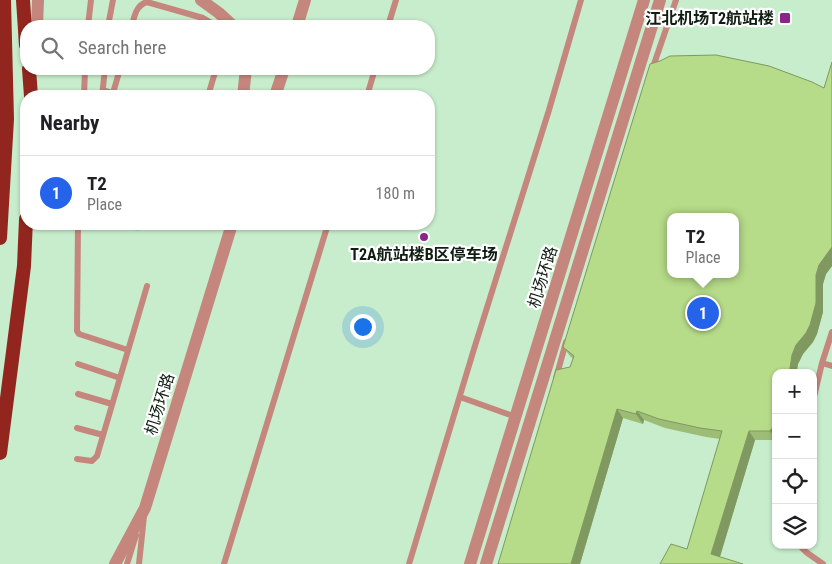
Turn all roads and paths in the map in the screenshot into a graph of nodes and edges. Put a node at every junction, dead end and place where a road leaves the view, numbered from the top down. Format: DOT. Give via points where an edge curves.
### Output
graph roads {
  1 [pos="4,0"];
  2 [pos="23,0"];
  3 [pos="38,0"];
  4 [pos="92,0"];
  5 [pos="113,0"];
  6 [pos="201,0"];
  7 [pos="396,0"];
  8 [pos="581,0"];
  9 [pos="644,0"];
  10 [pos="660,0"];
  11 [pos="676,0"];
  12 [pos="304,3"];
  13 [pos="24,20"];
  14 [pos="37,20"];
  15 [pos="89,20"];
  16 [pos="109,20"];
  17 [pos="134,20"];
  18 [pos="206,20"];
  19 [pos="227,20"];
  20 [pos="300,20"];
  21 [pos="390,20"];
  22 [pos="651,74"];
  23 [pos="30,75"];
  24 [pos="34,75"];
  25 [pos="85,75"];
  26 [pos="104,75"];
  27 [pos="118,75"];
  28 [pos="214,75"];
  29 [pos="245,75"];
  30 [pos="282,75"];
  31 [pos="373,75"];
  32 [pos="31,90"];
  33 [pos="32,90"];
  34 [pos="84,90"];
  35 [pos="103,90"];
  36 [pos="114,90"];
  37 [pos="210,90"];
  38 [pos="244,90"];
  39 [pos="277,90"];
  40 [pos="369,90"];
  41 [pos="26,230"];
  42 [pos="78,230"];
  43 [pos="227,230"];
  44 [pos="230,230"];
  45 [pos="326,230"];
  46 [pos="0,238"];
  47 [pos="225,243"];
  48 [pos="147,286"];
  49 [pos="832,332"];
  50 [pos="568,338"];
  51 [pos="128,350"];
  52 [pos="822,363"];
  53 [pos="78,364"];
  54 [pos="832,366"];
  55 [pos="120,378"];
  56 [pos="817,384"];
  57 [pos="554,385"];
  58 [pos="78,394"];
  59 [pos="460,398"];
  60 [pos="112,404"];
  61 [pos="516,417"];
  62 [pos="77,428"];
  63 [pos="103,436"];
  64 [pos="0,453"];
  65 [pos="77,459"];
  66 [pos="145,508"];
  67 [pos="803,549"];
  68 [pos="116,564"];
  69 [pos="127,564"];
  70 [pos="139,564"];
  71 [pos="224,564"];
  72 [pos="409,564"];
  73 [pos="470,564"];
  74 [pos="486,564"];
  75 [pos="822,564"];
  1 -- 46 [label="highway" via="7,119"];
  2 -- 13 [label="highway"];
  3 -- 14 [label="street"];
  4 -- 15 [label="lane"];
  5 -- 16 [label="lane"];
  6 -- 19 [label="street"];
  7 -- 21 [label="lane"];
  8 -- 59 [label="lane"];
  9 -- 61 [label="street, 机场环路"];
  10 -- 74 [label="street, 机场环路, bridge"];
  11 -- 22 [label="lane"];
  12 -- 20 [label="street"];
  17 -- 18 [label="lane" via="138,8 147,2"];
  23 -- 32 [label="highway"];
  24 -- 33 [label="street"];
  25 -- 34 [label="lane"];
  26 -- 35 [label="lane"];
  27 -- 36 [label="lane"];
  28 -- 37 [label="lane"];
  29 -- 38 [label="street"];
  30 -- 39 [label="street"];
  31 -- 40 [label="lane"];
  41 -- 64 [label="highway" via="24,266"];
  42 -- 51 [label="lane" via="77,331"];
  43 -- 47 [label="street"];
  44 -- 47 [label="street, 机场环路"];
  45 -- 71 [label="lane"];
  47 -- 66 [label="street, 机场环路"];
  48 -- 51 [label="lane"];
  49 -- 52 [label="lane"];
  50 -- 57 [label="lane"];
  51 -- 55 [label="lane"];
  52 -- 54 [label="lane"];
  52 -- 56 [label="lane"];
  53 -- 55 [label="lane"];
  55 -- 60 [label="lane"];
  58 -- 60 [label="lane"];
  59 -- 61 [label="lane"];
  59 -- 72 [label="lane"];
  60 -- 63 [label="lane"];
  61 -- 73 [label="street, 机场环路"];
  62 -- 63 [label="lane"];
  63 -- 65 [label="lane" via="95,459 89,462"];
  66 -- 68 [label="street, 机场环路"];
  66 -- 69 [label="lane, 机场环路"];
  66 -- 70 [label="lane"];
  67 -- 75 [label="lane"];
}
